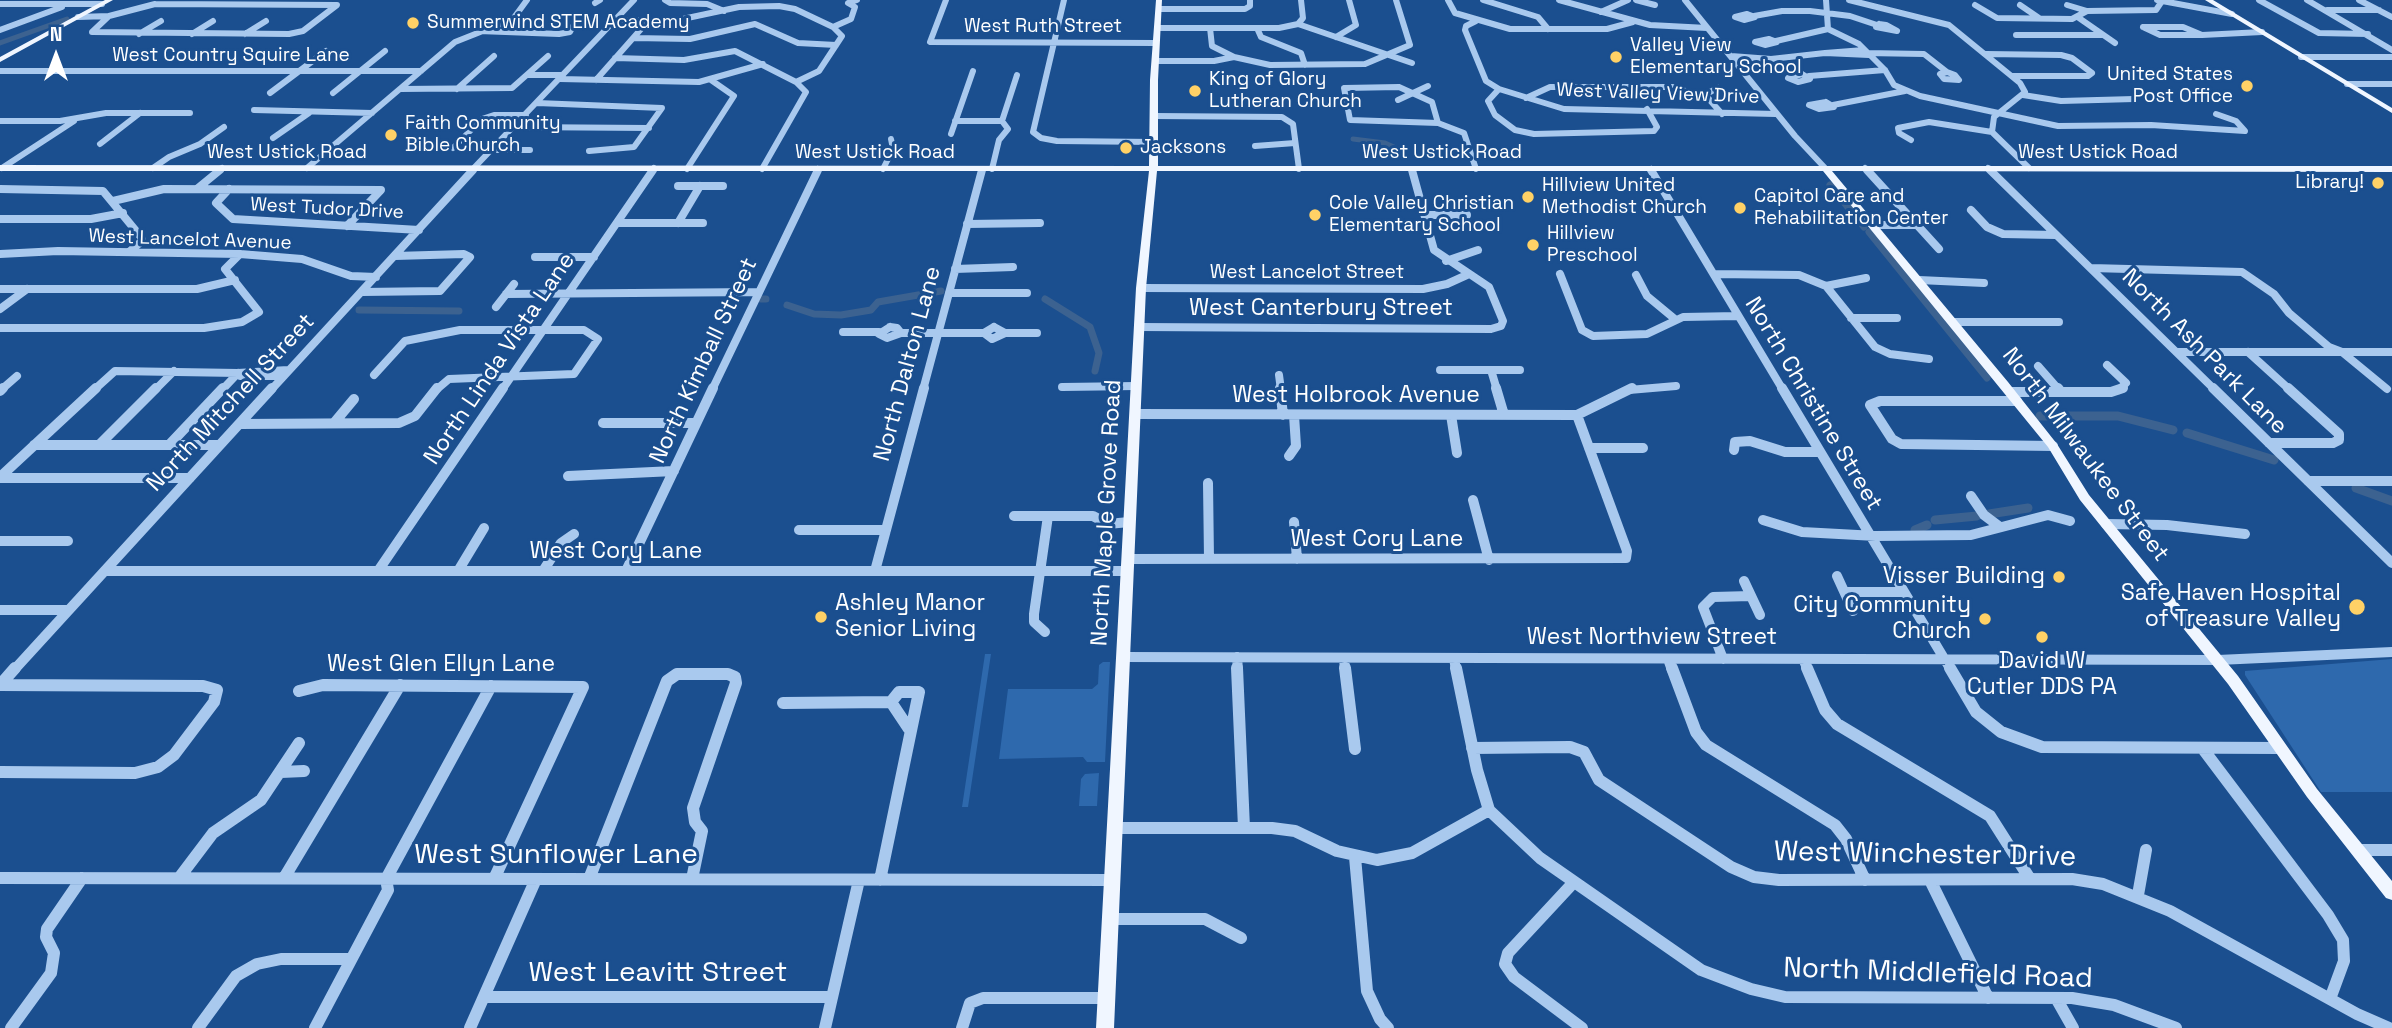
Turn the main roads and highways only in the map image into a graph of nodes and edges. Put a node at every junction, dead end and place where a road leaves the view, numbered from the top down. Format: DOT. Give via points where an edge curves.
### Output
graph roads {
  1 [pos="110,0"];
  2 [pos="1159,0"];
  3 [pos="2208,0"];
  4 [pos="0,60"];
  5 [pos="2392,111"];
  6 [pos="1155,142"];
  7 [pos="1805,168"];
  8 [pos="1825,168"];
  9 [pos="1865,168"];
  10 [pos="1988,168"];
  11 [pos="2029,168"];
  12 [pos="1,169"];
  13 [pos="992,169"];
  14 [pos="1154,169"];
  15 [pos="1749,169"];
  16 [pos="2392,169"];
  17 [pos="1874,225"];
  18 [pos="1122,657"];
  19 [pos="2358,850"];
  20 [pos="2392,893"];
  21 [pos="1105,1028"];
  1 -- 4 [label="main road"];
  2 -- 6 [label="main road, North Maple Grove Road"];
  3 -- 5 [label="main road"];
  6 -- 14 [label="main road, North Maple Grove Road"];
  7 -- 8 [label="main road, West Ustick Road"];
  7 -- 15 [label="main road, West Ustick Road"];
  8 -- 9 [label="main road, West Ustick Road"];
  8 -- 17 [label="main road, North Milwaukee Street"];
  9 -- 10 [label="main road, West Ustick Road"];
  10 -- 11 [label="main road, West Ustick Road"];
  11 -- 16 [label="main road, West Ustick Road"];
  12 -- 13 [label="main road, West Ustick Road"];
  13 -- 14 [label="main road, West Ustick Road"];
  14 -- 15 [label="main road, West Ustick Road"];
  14 -- 18 [label="main road, North Maple Grove Road" via="1141,288"];
  17 -- 19 [label="main road, North Milwaukee Street" via="2053,446 2076,486 2218,660"];
  18 -- 21 [label="main road, North Maple Grove Road"];
  19 -- 20 [label="main road, North Milwaukee Street"];
}
